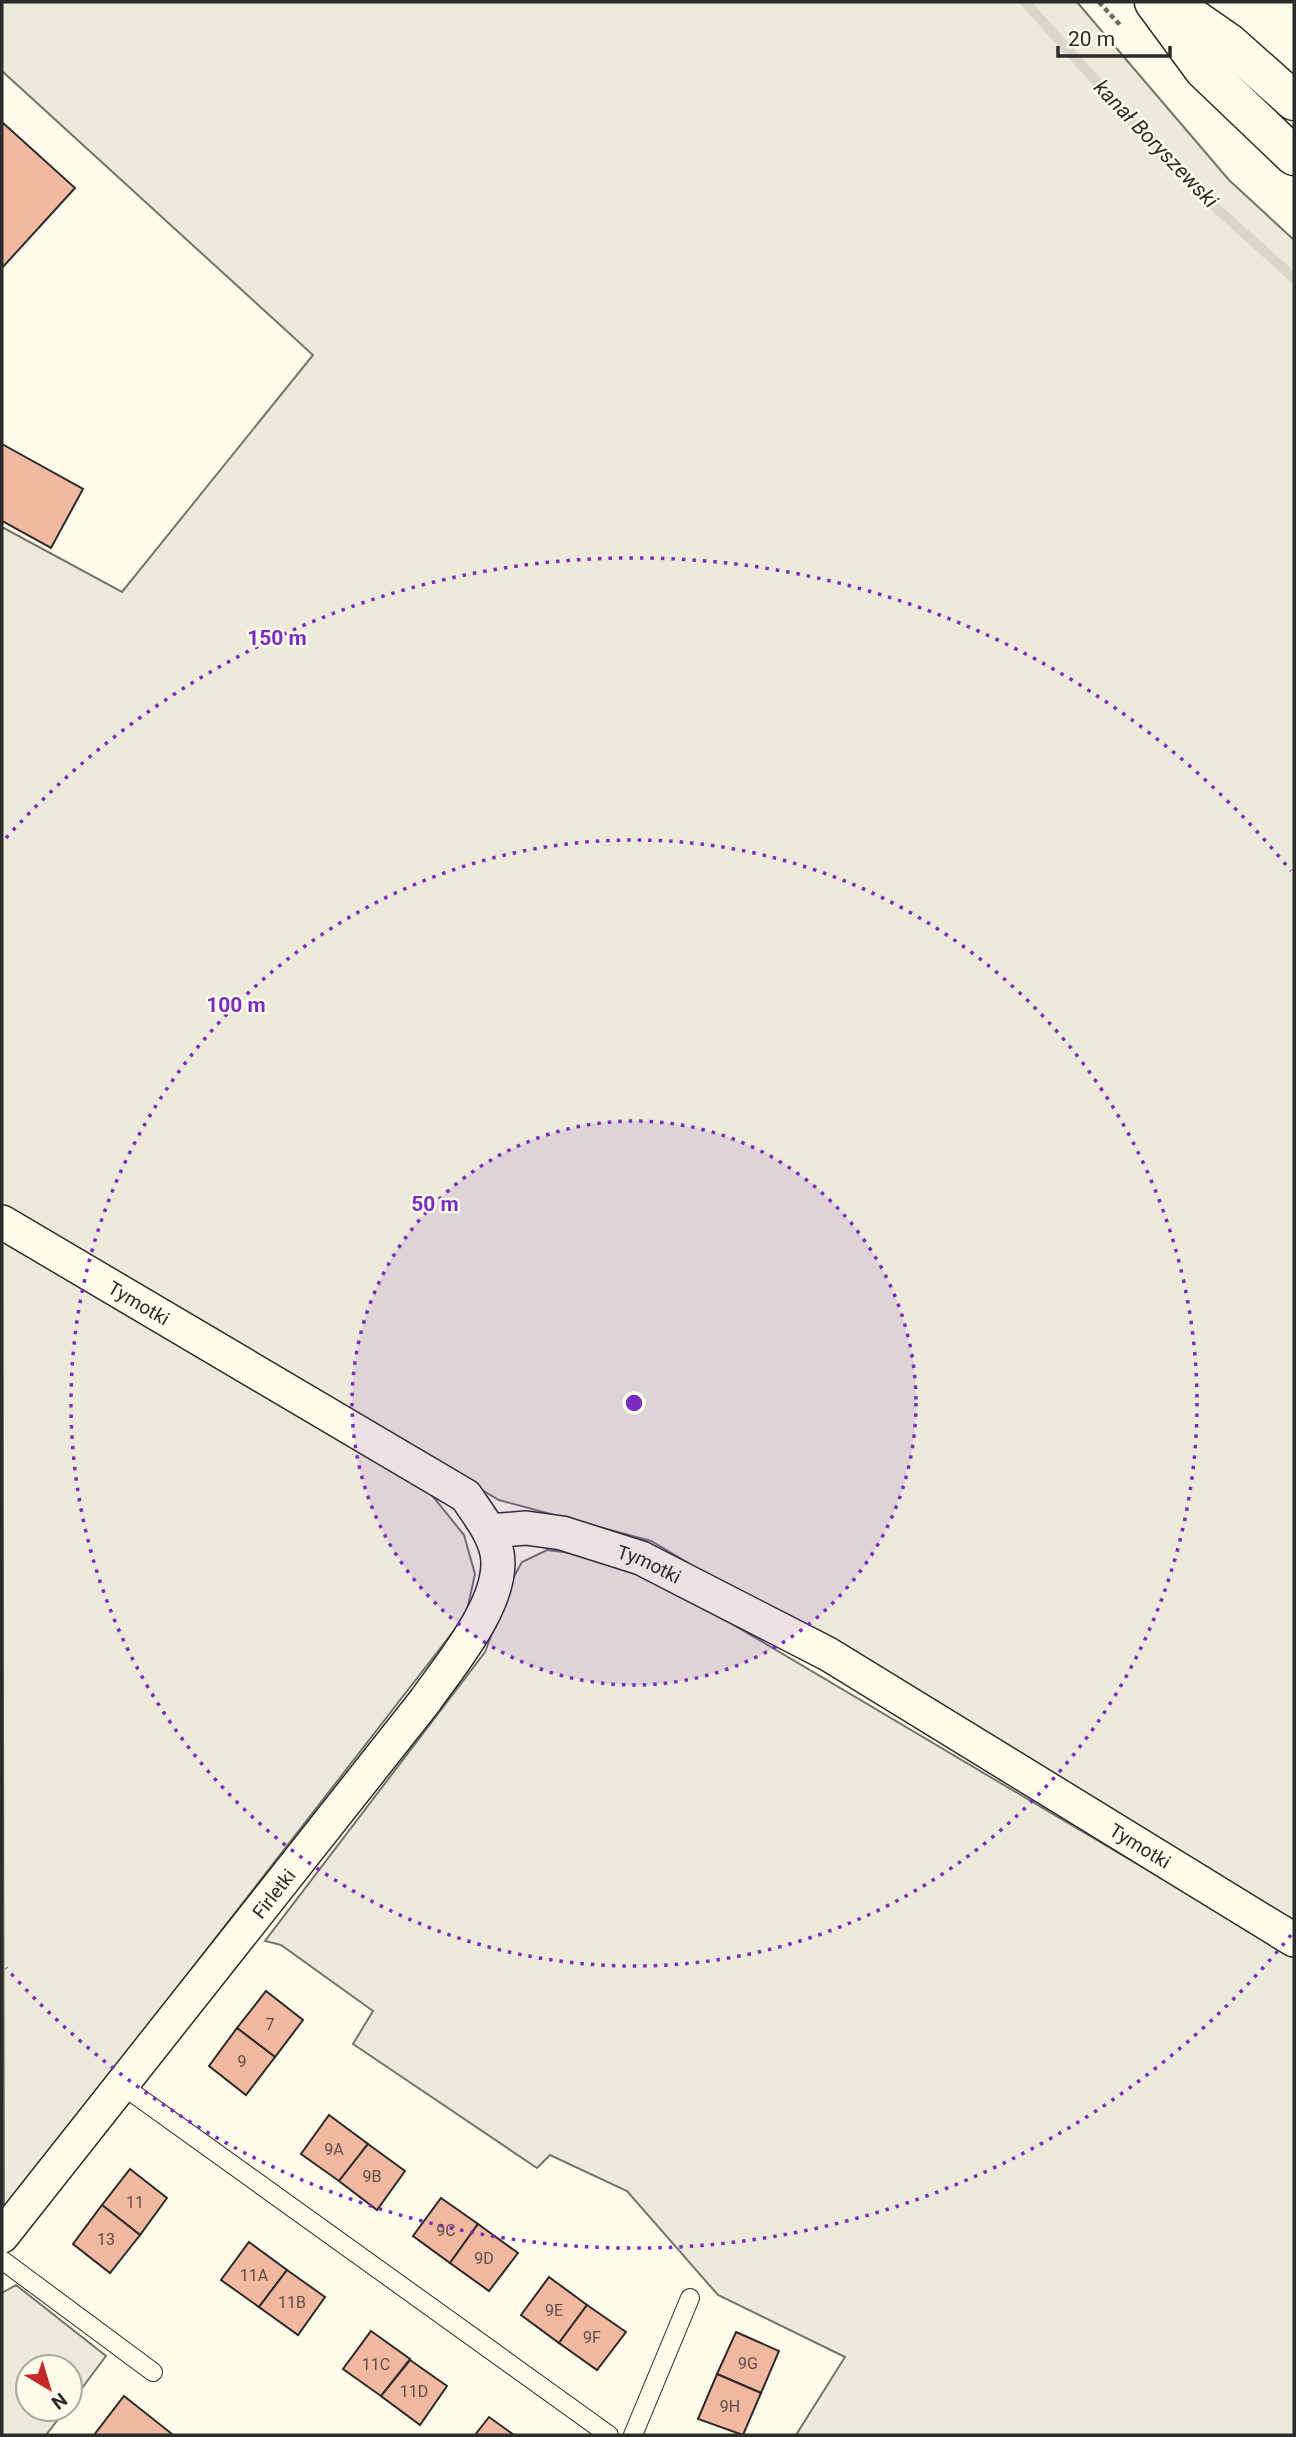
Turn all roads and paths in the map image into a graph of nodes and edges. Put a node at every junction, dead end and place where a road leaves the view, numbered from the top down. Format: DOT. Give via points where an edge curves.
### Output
graph roads {
  1 [pos="1154,2"];
  2 [pos="1170,2"];
  3 [pos="1294,101"];
  4 [pos="1294,156"];
  5 [pos="2,1222"];
  6 [pos="489,1531"];
  7 [pos="1294,1940"];
  8 [pos="122,2086"];
  9 [pos="2,2236"];
  10 [pos="2,2260"];
  11 [pos="690,2298"];
  12 [pos="153,2372"];
  13 [pos="609,2435"];
  14 [pos="633,2435"];
  1 -- 4 [label="street" via="1204,70"];
  2 -- 3 [label="street" via="1229,43"];
  5 -- 6 [label="street, Tymotki" via="466,1496"];
  6 -- 7 [label="street, Tymotki" via="526,1528 562,1533 676,1576 828,1654"];
  6 -- 8 [label="street, Firletki" via="498,1554 495,1582 481,1619 425,1701"];
  8 -- 9 [label="street, Firletki"];
  8 -- 13 [label="lane"];
  10 -- 12 [label="lane"];
  11 -- 14 [label="lane"];
}
